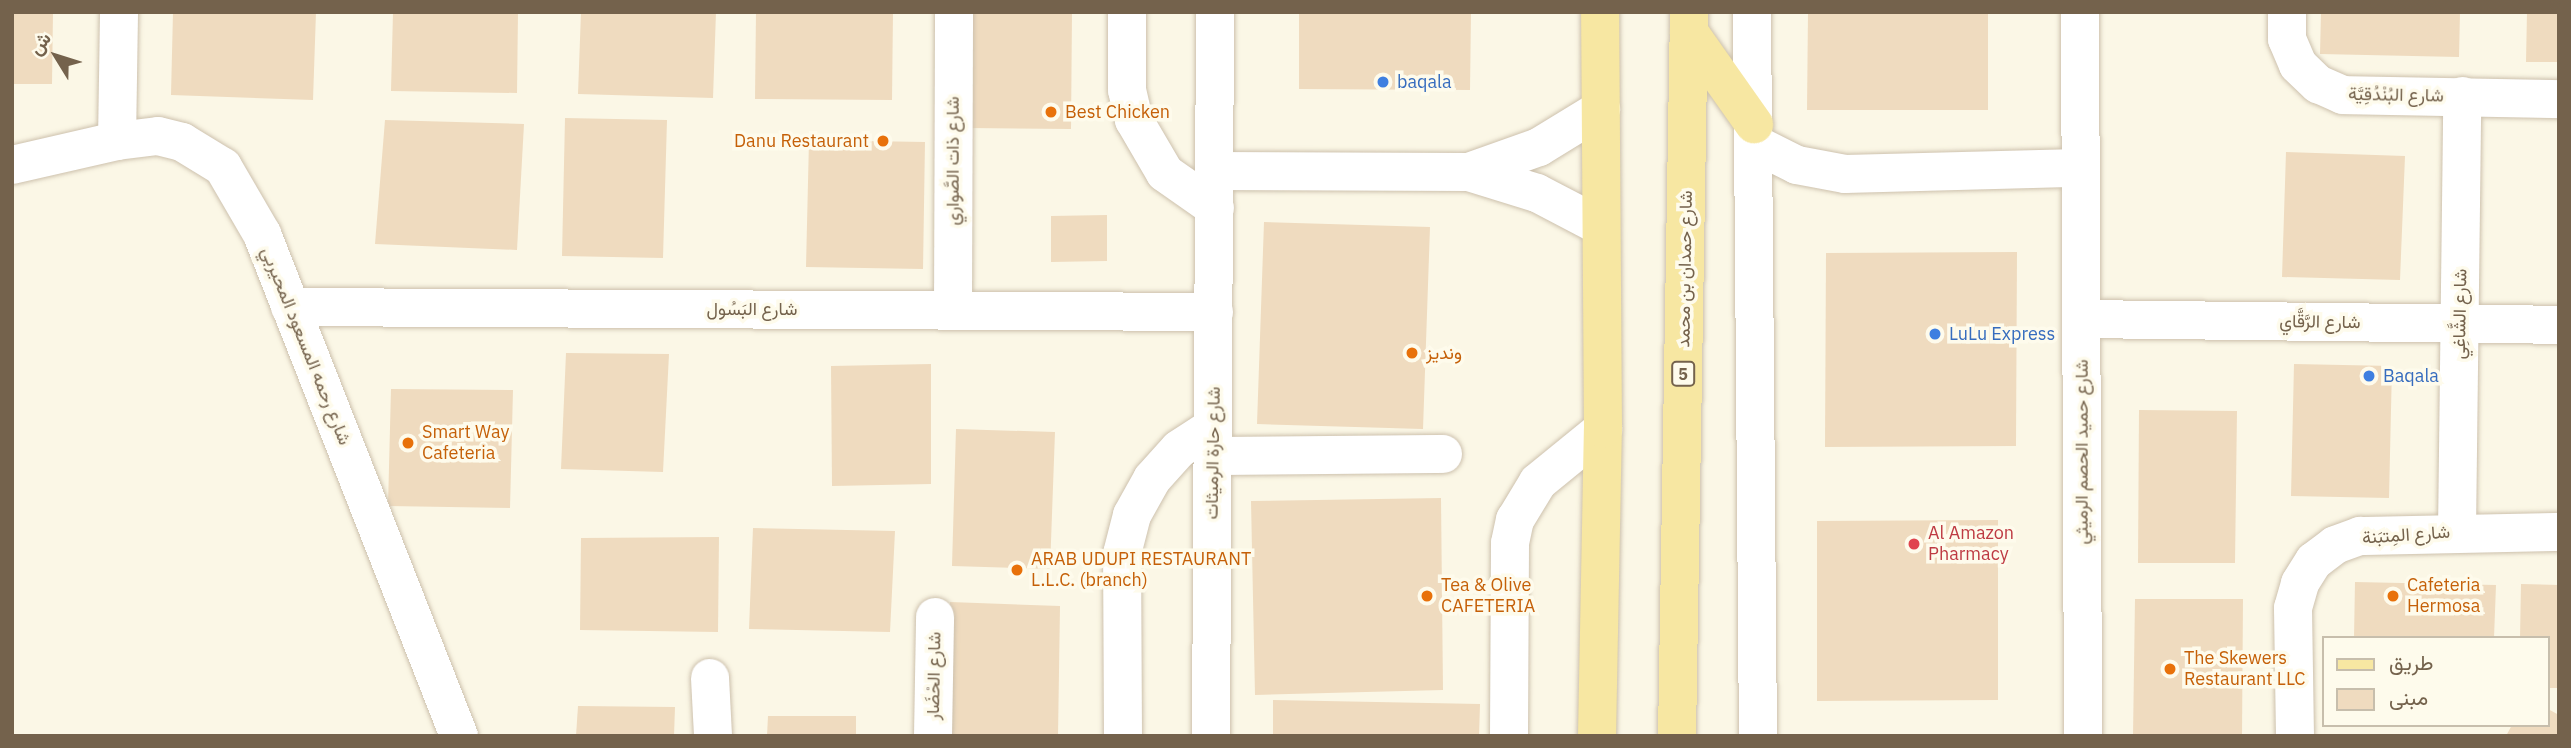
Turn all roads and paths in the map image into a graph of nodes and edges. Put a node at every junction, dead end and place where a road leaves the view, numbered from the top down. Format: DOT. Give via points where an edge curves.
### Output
graph roads {
  1 [pos="119,12"];
  2 [pos="954,12"];
  3 [pos="1127,12"];
  4 [pos="1215,12"];
  5 [pos="1600,12"];
  6 [pos="1752,12"];
  7 [pos="2080,12"];
  8 [pos="2287,12"];
  9 [pos="1689,22"];
  10 [pos="2462,96"];
  11 [pos="2559,99"];
  12 [pos="1601,109"];
  13 [pos="1754,134"];
  14 [pos="117,141"];
  15 [pos="12,165"];
  16 [pos="2079,168"];
  17 [pos="1214,171"];
  18 [pos="1469,172"];
  19 [pos="1215,208"];
  20 [pos="1600,226"];
  21 [pos="290,307"];
  22 [pos="953,310"];
  23 [pos="1214,312"];
  24 [pos="2081,318"];
  25 [pos="2460,324"];
  26 [pos="2559,325"];
  27 [pos="1603,429"];
  28 [pos="1213,441"];
  29 [pos="1443,454"];
  30 [pos="2457,532"];
  31 [pos="2559,532"];
  32 [pos="935,617"];
  33 [pos="710,678"];
  34 [pos="459,736"];
  35 [pos="713,736"];
  36 [pos="933,736"];
  37 [pos="1123,736"];
  38 [pos="1211,736"];
  39 [pos="1509,736"];
  40 [pos="1597,736"];
  41 [pos="1677,736"];
  42 [pos="1758,736"];
  43 [pos="2083,736"];
  44 [pos="2295,736"];
  1 -- 14 [label="street"];
  2 -- 22 [label="street, شارع ذات الصَّواري"];
  3 -- 19 [label="street" via="1127,90 1134,120 1165,173"];
  4 -- 17 [label="street, شارع حارة الرميثات"];
  5 -- 12 [label="main road"];
  6 -- 13 [label="street"];
  7 -- 16 [label="street, شارع حميد الحصم الرميثي"];
  8 -- 10 [label="street, شارع البُنْدُقِيَّة" via="2287,40 2298,65 2318,84 2343,95"];
  9 -- 13 [label="main road"];
  9 -- 41 [label="main road, شارع حمدان بن محمد / 5"];
  10 -- 11 [label="street, شارع البُنْدُقِيَّة"];
  10 -- 25 [label="street, شارع الشَّاغِي"];
  12 -- 18 [label="street" via="1539,147"];
  12 -- 20 [label="main road"];
  13 -- 16 [label="street" via="1797,165 1845,174"];
  13 -- 42 [label="street"];
  14 -- 15 [label="street, شارع رحمه المسعود المحيربي"];
  14 -- 21 [label="street, شارع رحمه المسعود المحيربي" via="158,136 182,142 222,167 262,234"];
  16 -- 24 [label="street, شارع حميد الحصم الرميثي"];
  17 -- 18 [label="street"];
  17 -- 19 [label="street, شارع حارة الرميثات"];
  18 -- 20 [label="street" via="1537,193"];
  19 -- 23 [label="street, شارع حارة الرميثات"];
  20 -- 27 [label="main road"];
  21 -- 22 [label="street, شارع البَسُول"];
  21 -- 34 [label="street, شارع رحمه المسعود المحيربي"];
  22 -- 23 [label="street, شارع البَسُول"];
  23 -- 28 [label="street, شارع حارة الرميثات"];
  24 -- 25 [label="street, شارع الرَّقَّاي"];
  24 -- 43 [label="street, شارع حميد الحصم الرميثي"];
  25 -- 26 [label="street, شارع الرَّقَّاي"];
  25 -- 30 [label="street, شارع الشَّاغِي"];
  27 -- 39 [label="street" via="1538,482 1515,520 1510,542"];
  27 -- 40 [label="main road"];
  28 -- 29 [label="street"];
  28 -- 37 [label="street" via="1179,449 1152,479 1132,515 1122,554"];
  28 -- 38 [label="street, شارع حارة الرميثات"];
  30 -- 31 [label="street, شارع المِتبَنة"];
  30 -- 44 [label="street, شارع المِتبَنة" via="2360,536 2335,545 2314,561 2300,583 2293,608"];
  32 -- 36 [label="street, شارع الحْضَار"];
  33 -- 35 [label="street"];
}
